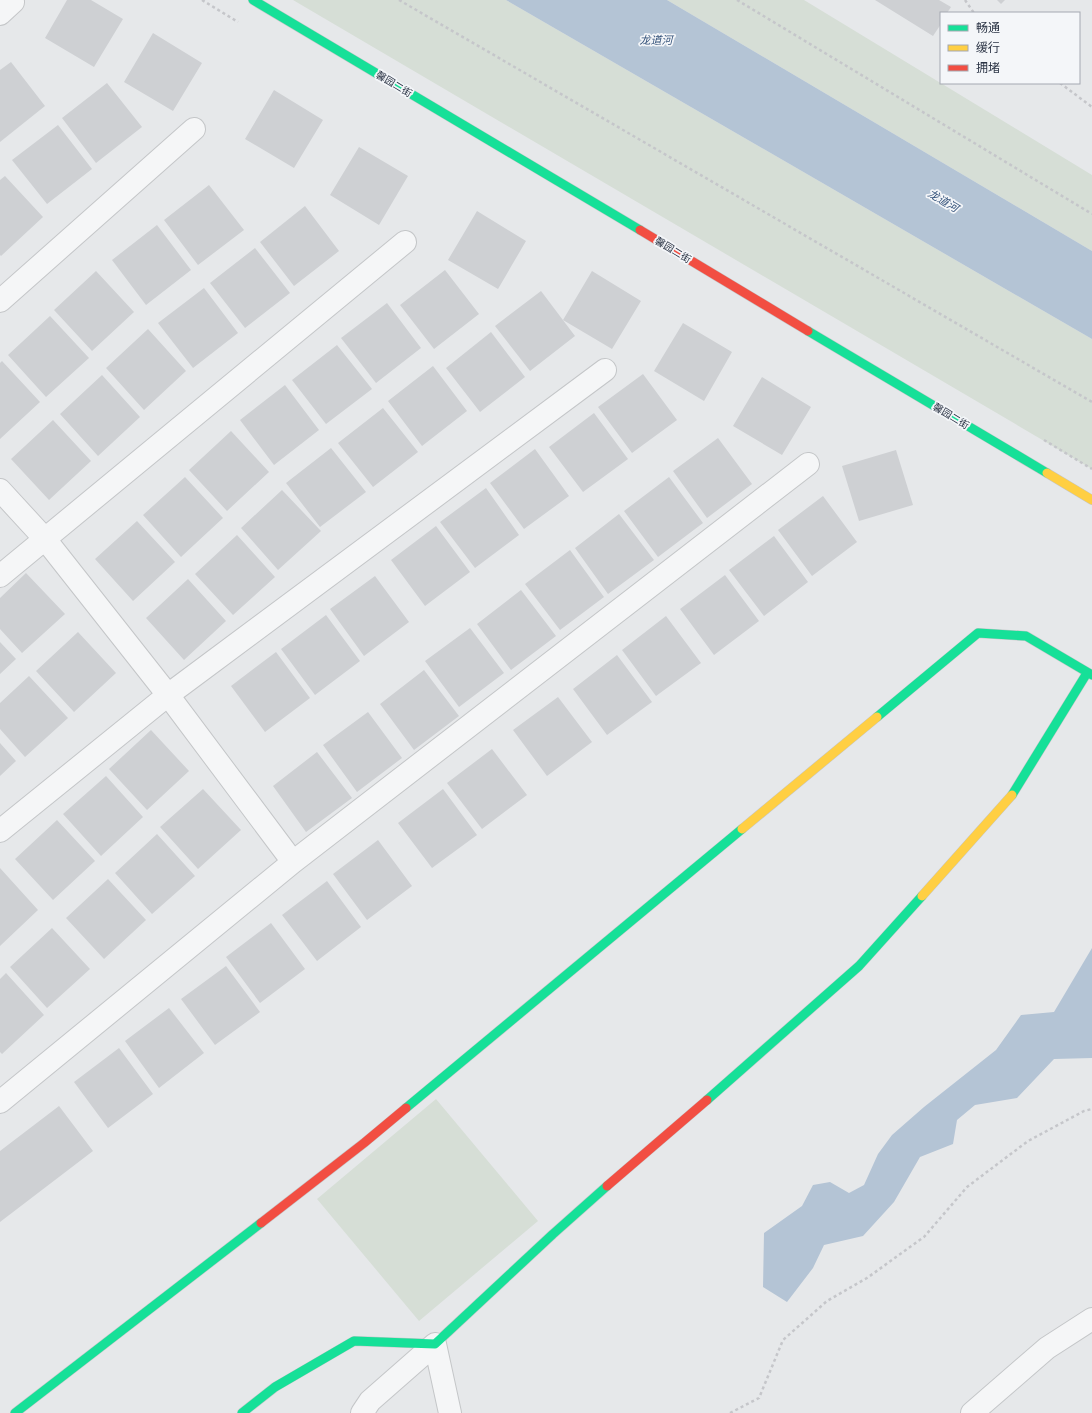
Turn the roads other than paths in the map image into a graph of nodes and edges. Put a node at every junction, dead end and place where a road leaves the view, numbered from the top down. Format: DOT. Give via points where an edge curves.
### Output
graph roads {
  1 [pos="253,0"];
  2 [pos="194,129"];
  3 [pos="405,242"];
  4 [pos="0,302"];
  5 [pos="604,370"];
  6 [pos="808,464"];
  7 [pos="0,490"];
  8 [pos="1092,500"];
  9 [pos="45,539"];
  10 [pos="0,576"];
  11 [pos="1090,674"];
  12 [pos="168,696"];
  13 [pos="0,831"];
  14 [pos="293,862"];
  15 [pos="0,1102"];
  16 [pos="1092,1319"];
  17 [pos="435,1344"];
  18 [pos="15,1413"];
  19 [pos="242,1413"];
  20 [pos="362,1413"];
  21 [pos="450,1413"];
  22 [pos="972,1413"];
  1 -- 8 [label="street, 馨园二街"];
  2 -- 4 [label="street"];
  3 -- 9 [label="street"];
  5 -- 12 [label="street"];
  6 -- 14 [label="street"];
  7 -- 9 [label="street"];
  9 -- 10 [label="street"];
  9 -- 12 [label="street"];
  11 -- 17 [label="street" via="1012,796 859,966 553,1234"];
  11 -- 18 [label="street" via="1026,636 978,633 364,1143"];
  12 -- 13 [label="street"];
  12 -- 14 [label="street"];
  14 -- 15 [label="street"];
  16 -- 22 [label="street" via="1047,1348"];
  17 -- 19 [label="street" via="354,1341 275,1387"];
  17 -- 20 [label="street" via="370,1401"];
  17 -- 21 [label="street"];
}
